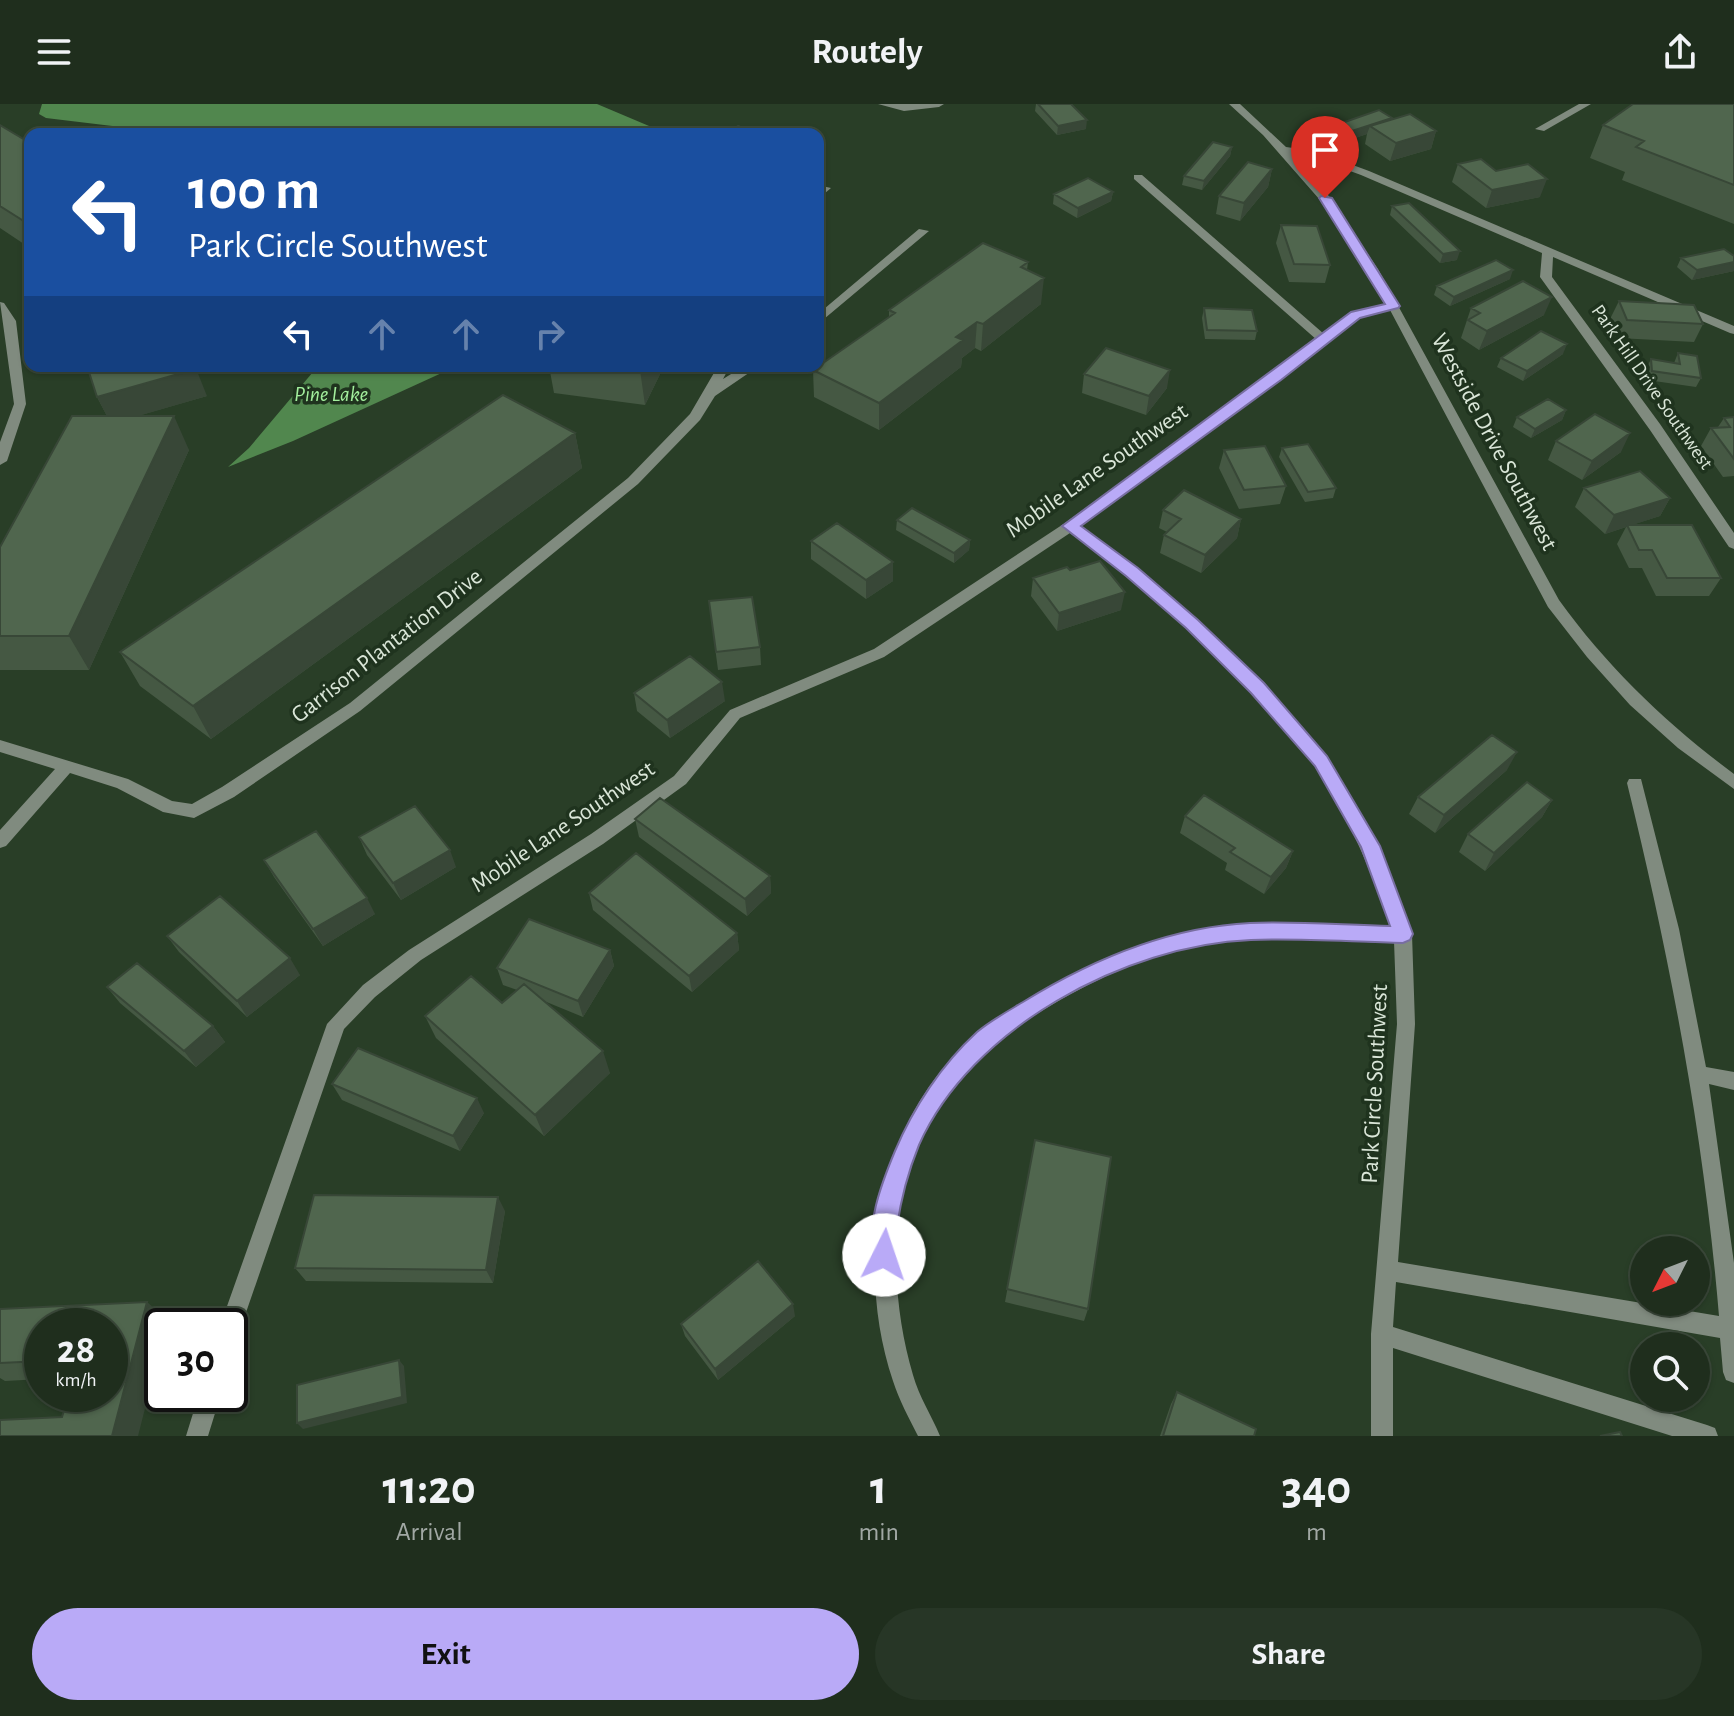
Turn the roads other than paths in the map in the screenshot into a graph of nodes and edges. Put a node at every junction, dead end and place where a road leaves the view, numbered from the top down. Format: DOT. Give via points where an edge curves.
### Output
graph roads {
  1 [pos="883,104"];
  2 [pos="939,104"];
  3 [pos="1234,104"];
  4 [pos="1586,104"];
  5 [pos="1540,129"];
  6 [pos="1285,150"];
  7 [pos="1138,177"];
  8 [pos="923,231"];
  9 [pos="1548,252"];
  10 [pos="0,306"];
  11 [pos="1393,306"];
  12 [pos="824,315"];
  13 [pos="1734,330"];
  14 [pos="1324,340"];
  15 [pos="721,372"];
  16 [pos="743,372"];
  17 [pos="710,393"];
  18 [pos="0,461"];
  19 [pos="1070,526"];
  20 [pos="1734,544"];
  21 [pos="0,746"];
  22 [pos="67,766"];
  23 [pos="1635,783"];
  24 [pos="1734,783"];
  25 [pos="0,841"];
  26 [pos="1403,934"];
  27 [pos="1700,1074"];
  28 [pos="1734,1081"];
  29 [pos="1387,1270"];
  30 [pos="237,1308"];
  31 [pos="1731,1329"];
  32 [pos="1382,1334"];
  33 [pos="1734,1372"];
  34 [pos="204,1412"];
  35 [pos="197,1436"];
  36 [pos="929,1436"];
  37 [pos="1382,1436"];
  38 [pos="1707,1436"];
  1 -- 2 [label="street"];
  3 -- 6 [label="street, Westside Drive Southwest"];
  4 -- 5 [label="street"];
  6 -- 9 [label="street" via="1311,153 1365,173"];
  6 -- 11 [label="street, Westside Drive Southwest" via="1341,220"];
  7 -- 14 [label="street"];
  8 -- 12 [label="street"];
  9 -- 13 [label="street"];
  9 -- 20 [label="street, Park Hill Drive Southwest" via="1546,277"];
  10 -- 18 [label="street" via="10,321 20,404"];
  11 -- 14 [label="street, Mobile Lane Southwest" via="1355,315"];
  11 -- 24 [label="street, Westside Drive Southwest" via="1577,639 1669,731"];
  14 -- 19 [label="street, Mobile Lane Southwest"];
  15 -- 17 [label="street, Garrison Plantation Drive"];
  16 -- 17 [label="street, Garrison Plantation Drive"];
  17 -- 22 [label="street, Garrison Plantation Drive" via="695,417 633,481 355,707 228,792 194,811 169,807 122,783"];
  19 -- 26 [label="street, Park Circle Southwest" via="1192,624 1321,761 1370,846"];
  19 -- 30 [label="street, Mobile Lane Southwest" via="879,653 735,714 680,780 369,991 336,1024"];
  21 -- 22 [label="street, Garrison Plantation Drive"];
  22 -- 25 [label="street"];
  23 -- 27 [label="street" via="1666,900"];
  26 -- 29 [label="street, Park Circle Southwest" via="1406,1024"];
  26 -- 36 [label="street" via="1249,932 1131,956 1073,982 1017,1017 957,1067 911,1138 893,1182 884,1232 885,1301 902,1376"];
  27 -- 28 [label="street"];
  27 -- 31 [label="street"];
  29 -- 31 [label="street"];
  29 -- 32 [label="street, Park Circle Southwest"];
  31 -- 33 [label="street"];
  32 -- 37 [label="street, Park Circle Southwest"];
  32 -- 38 [label="street"];
  34 -- 35 [label="street"];
}
